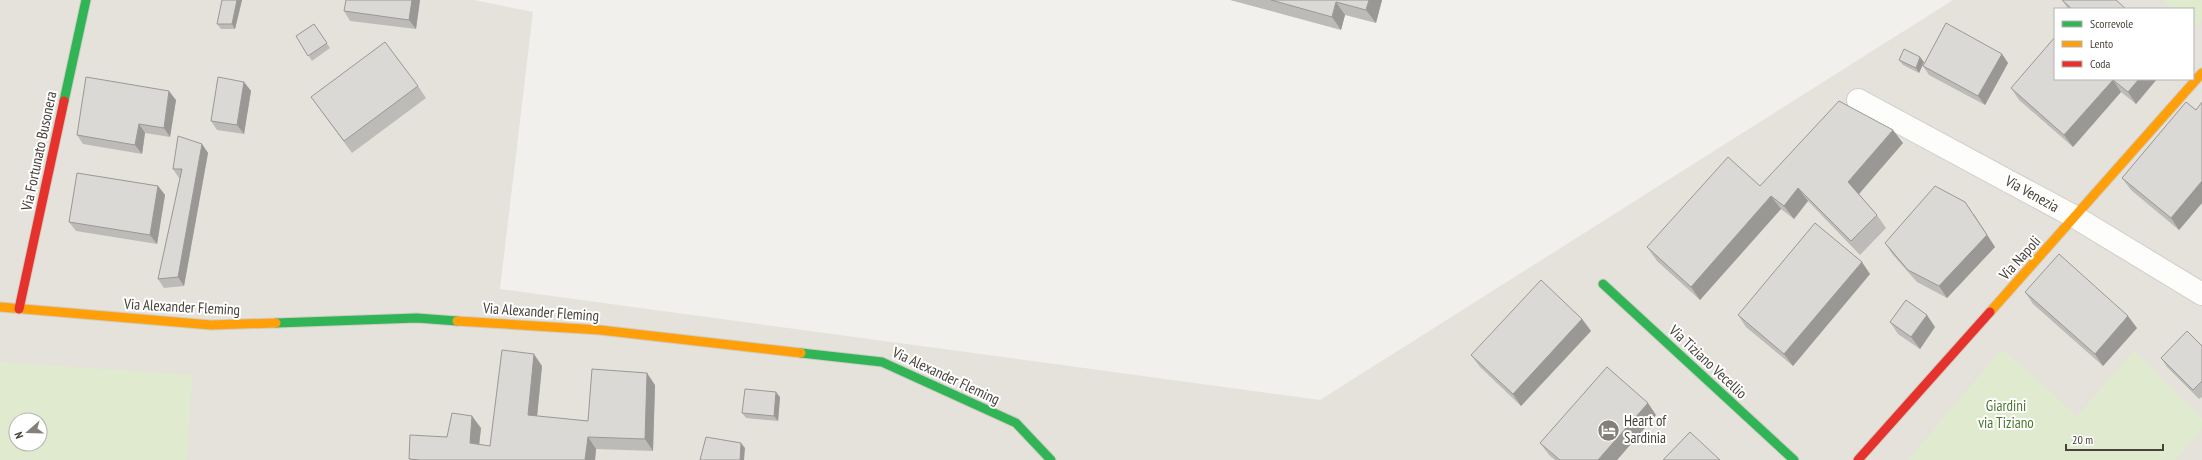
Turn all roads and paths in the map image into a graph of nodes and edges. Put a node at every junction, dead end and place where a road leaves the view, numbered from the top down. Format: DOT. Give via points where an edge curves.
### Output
graph roads {
  1 [pos="86,0"];
  2 [pos="2202,73"];
  3 [pos="1858,100"];
  4 [pos="2075,217"];
  5 [pos="1603,284"];
  6 [pos="2202,294"];
  7 [pos="0,307"];
  8 [pos="19,309"];
  9 [pos="1051,460"];
  10 [pos="1794,460"];
  11 [pos="1858,460"];
  1 -- 8 [label="street, Via Fortunato Busonera"];
  2 -- 4 [label="street, Via Napoli"];
  3 -- 4 [label="street, Via Venezia"];
  4 -- 6 [label="street, Via Venezia"];
  4 -- 11 [label="street, Via Napoli"];
  5 -- 10 [label="street, Via Tiziano Vecellio"];
  7 -- 8 [label="street, Via Alexander Fleming"];
  8 -- 9 [label="street, Via Alexander Fleming" via="212,325 417,318 600,330 882,362 1016,424"];
}
